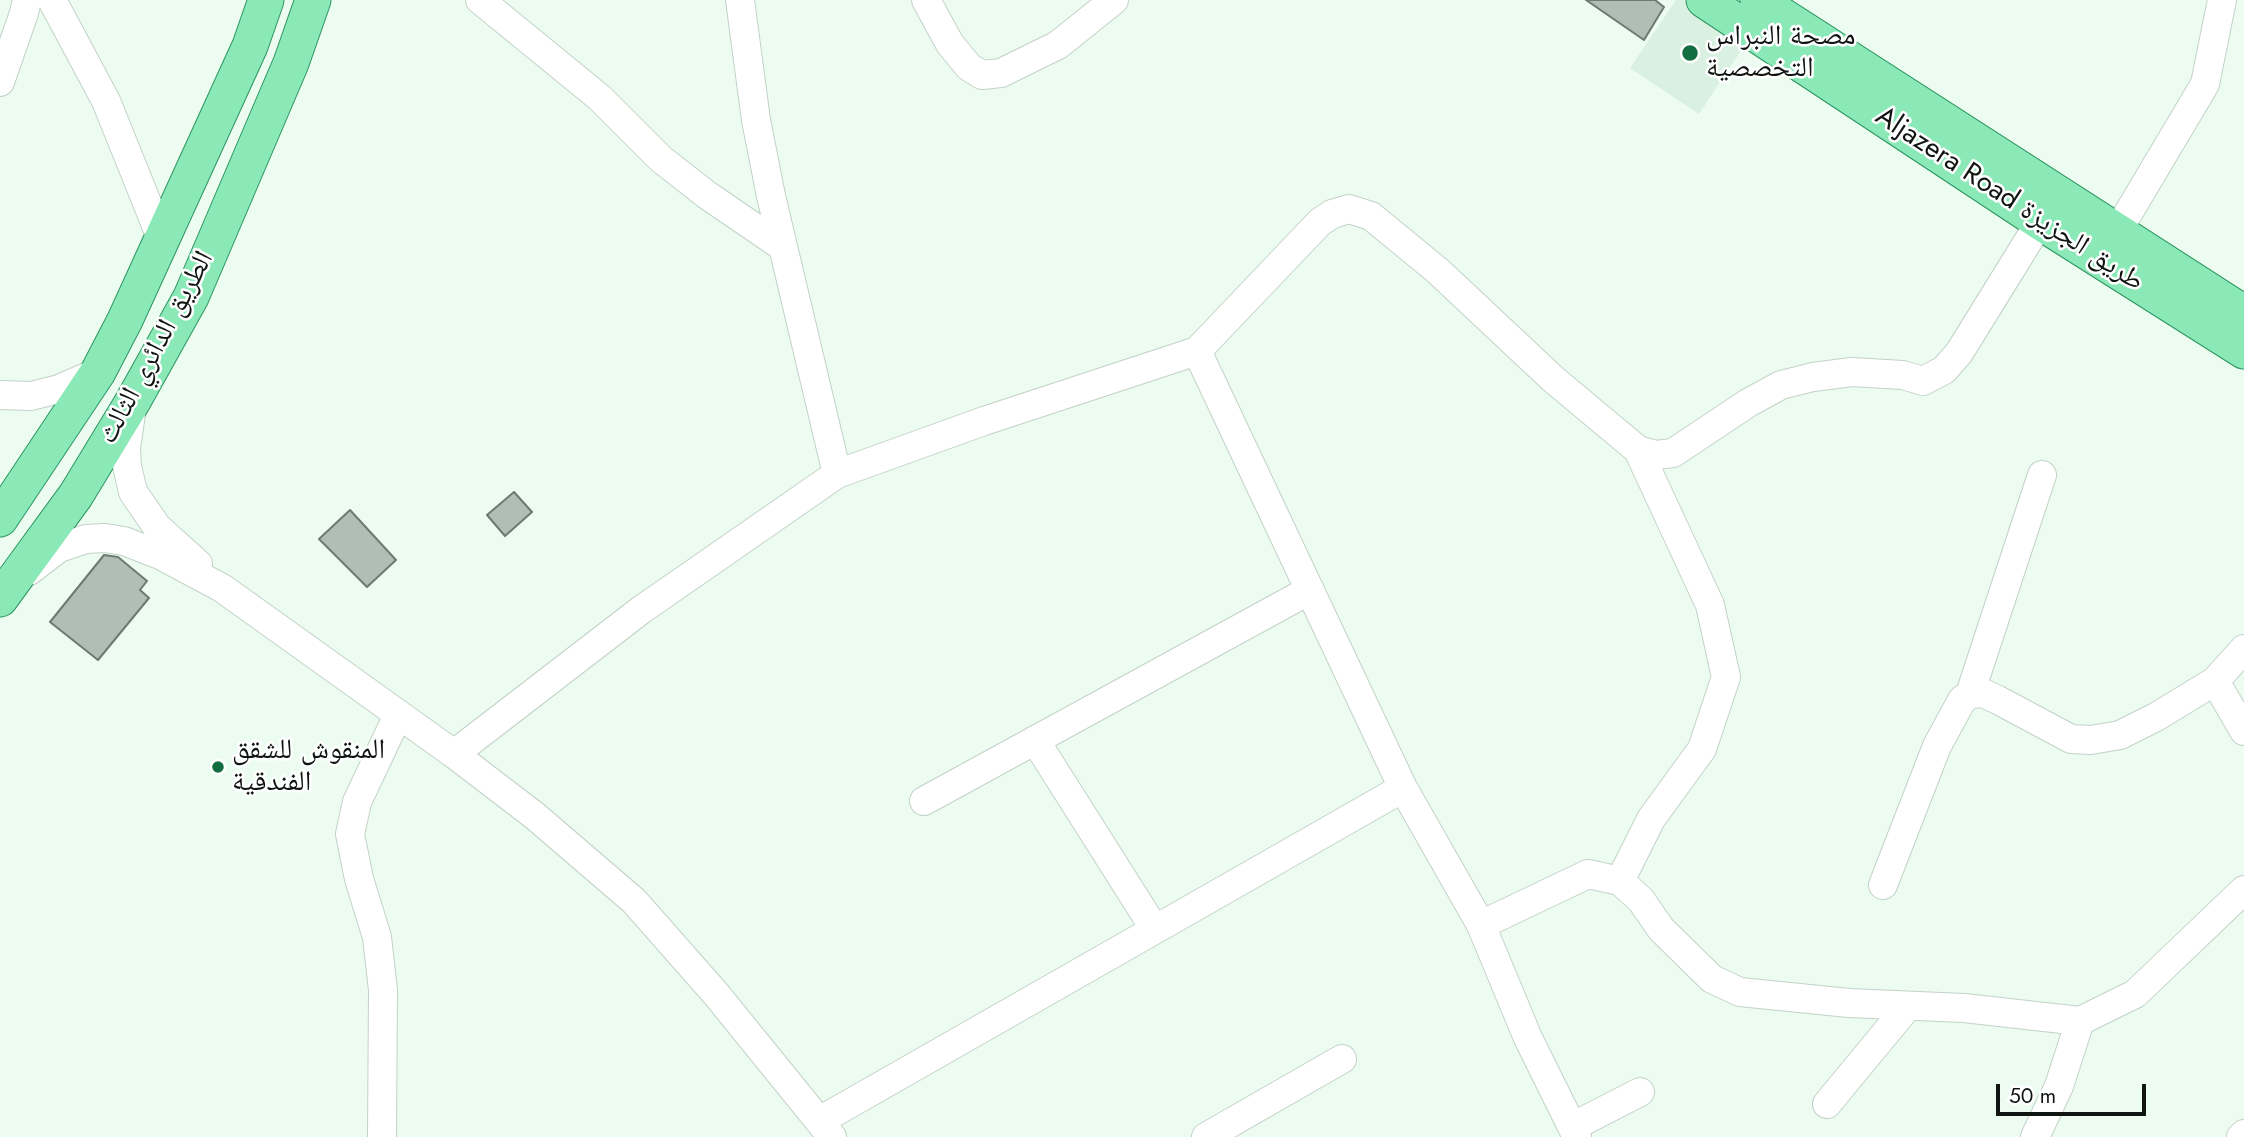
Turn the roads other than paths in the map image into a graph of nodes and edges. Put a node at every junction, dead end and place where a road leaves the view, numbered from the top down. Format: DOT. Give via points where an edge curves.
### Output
graph roads {
  1 [pos="27,0"];
  2 [pos="52,0"];
  3 [pos="265,0"];
  4 [pos="313,0"];
  5 [pos="480,0"];
  6 [pos="740,0"];
  7 [pos="926,0"];
  8 [pos="1114,0"];
  9 [pos="1704,0"];
  10 [pos="1758,0"];
  11 [pos="2222,0"];
  12 [pos="0,82"];
  13 [pos="2040,222"];
  14 [pos="2116,232"];
  15 [pos="162,240"];
  16 [pos="783,247"];
  17 [pos="2244,313"];
  18 [pos="1197,351"];
  19 [pos="2244,351"];
  20 [pos="98,372"];
  21 [pos="0,396"];
  22 [pos="133,401"];
  23 [pos="1638,450"];
  24 [pos="837,474"];
  25 [pos="2042,475"];
  26 [pos="0,519"];
  27 [pos="222,588"];
  28 [pos="1310,590"];
  29 [pos="7,591"];
  30 [pos="2244,649"];
  31 [pos="2215,681"];
  32 [pos="1970,694"];
  33 [pos="398,715"];
  34 [pos="2244,732"];
  35 [pos="1035,740"];
  36 [pos="454,754"];
  37 [pos="1404,788"];
  38 [pos="924,801"];
  39 [pos="1620,881"];
  40 [pos="1883,885"];
  41 [pos="2244,890"];
  42 [pos="1482,925"];
  43 [pos="1154,928"];
  44 [pos="1908,1006"];
  45 [pos="2080,1021"];
  46 [pos="1342,1059"];
  47 [pos="1640,1092"];
  48 [pos="1827,1104"];
  49 [pos="826,1129"];
  50 [pos="1574,1132"];
  51 [pos="382,1137"];
  52 [pos="1206,1137"];
  53 [pos="2035,1137"];
  1 -- 12 [label="street"];
  2 -- 15 [label="street" via="106,102"];
  3 -- 15 [label="main road, الطريق الدائري الثالث" via="250,46"];
  4 -- 22 [label="main road, الطريق الدائري الثالث" via="291,63 191,297"];
  5 -- 16 [label="street" via="600,98 661,159"];
  6 -- 16 [label="street" via="756,121"];
  7 -- 8 [label="street" via="950,44 968,67 982,75 1001,73 1058,45"];
  9 -- 13 [label="main road, Aljazera Road طريق الجزيزة"];
  10 -- 14 [label="main road, Aljazera Road طريق الجزيزة"];
  11 -- 14 [label="street" via="2205,84"];
  13 -- 19 [label="main road, Aljazera Road طريق الجزيزة"];
  13 -- 23 [label="street" via="1944,370 1923,381 1852,372 1782,385 1673,453"];
  14 -- 17 [label="main road, Aljazera Road طريق الجزيزة"];
  15 -- 20 [label="main road, الطريق الدائري الثالث"];
  16 -- 24 [label="street"];
  18 -- 23 [label="street" via="1320,222 1349,209 1371,216 1437,271 1553,379"];
  18 -- 24 [label="street"];
  18 -- 28 [label="street"];
  20 -- 21 [label="street" via="32,396"];
  20 -- 26 [label="main road, الطريق الدائري الثالث"];
  22 -- 27 [label="street" via="126,448 133,492 157,527"];
  22 -- 29 [label="main road, الطريق الدائري الثالث" via="76,495"];
  23 -- 39 [label="street" via="1710,605 1726,677 1702,749 1651,818"];
  24 -- 36 [label="street" via="641,610"];
  25 -- 32 [label="street"];
  27 -- 29 [label="street" via="160,555 105,538 59,548"];
  27 -- 33 [label="street"];
  28 -- 35 [label="street"];
  28 -- 37 [label="street"];
  30 -- 31 [label="street"];
  31 -- 32 [label="street" via="2120,735 2091,740 2071,739 1983,693"];
  31 -- 34 [label="street"];
  32 -- 40 [label="street" via="1962,700 1937,746"];
  33 -- 36 [label="street"];
  33 -- 51 [label="street" via="358,802 350,834 377,937 383,990"];
  35 -- 38 [label="street"];
  35 -- 43 [label="street"];
  36 -- 49 [label="street" via="634,901"];
  37 -- 42 [label="street"];
  37 -- 43 [label="street"];
  39 -- 42 [label="street" via="1588,874"];
  39 -- 44 [label="street" via="1712,979 1740,992"];
  41 -- 45 [label="street" via="2135,994"];
  42 -- 50 [label="street" via="1528,1038"];
  43 -- 49 [label="street"];
  44 -- 45 [label="street"];
  44 -- 48 [label="street"];
  45 -- 53 [label="street" via="2059,1086"];
  46 -- 52 [label="street"];
  47 -- 50 [label="street"];
}
